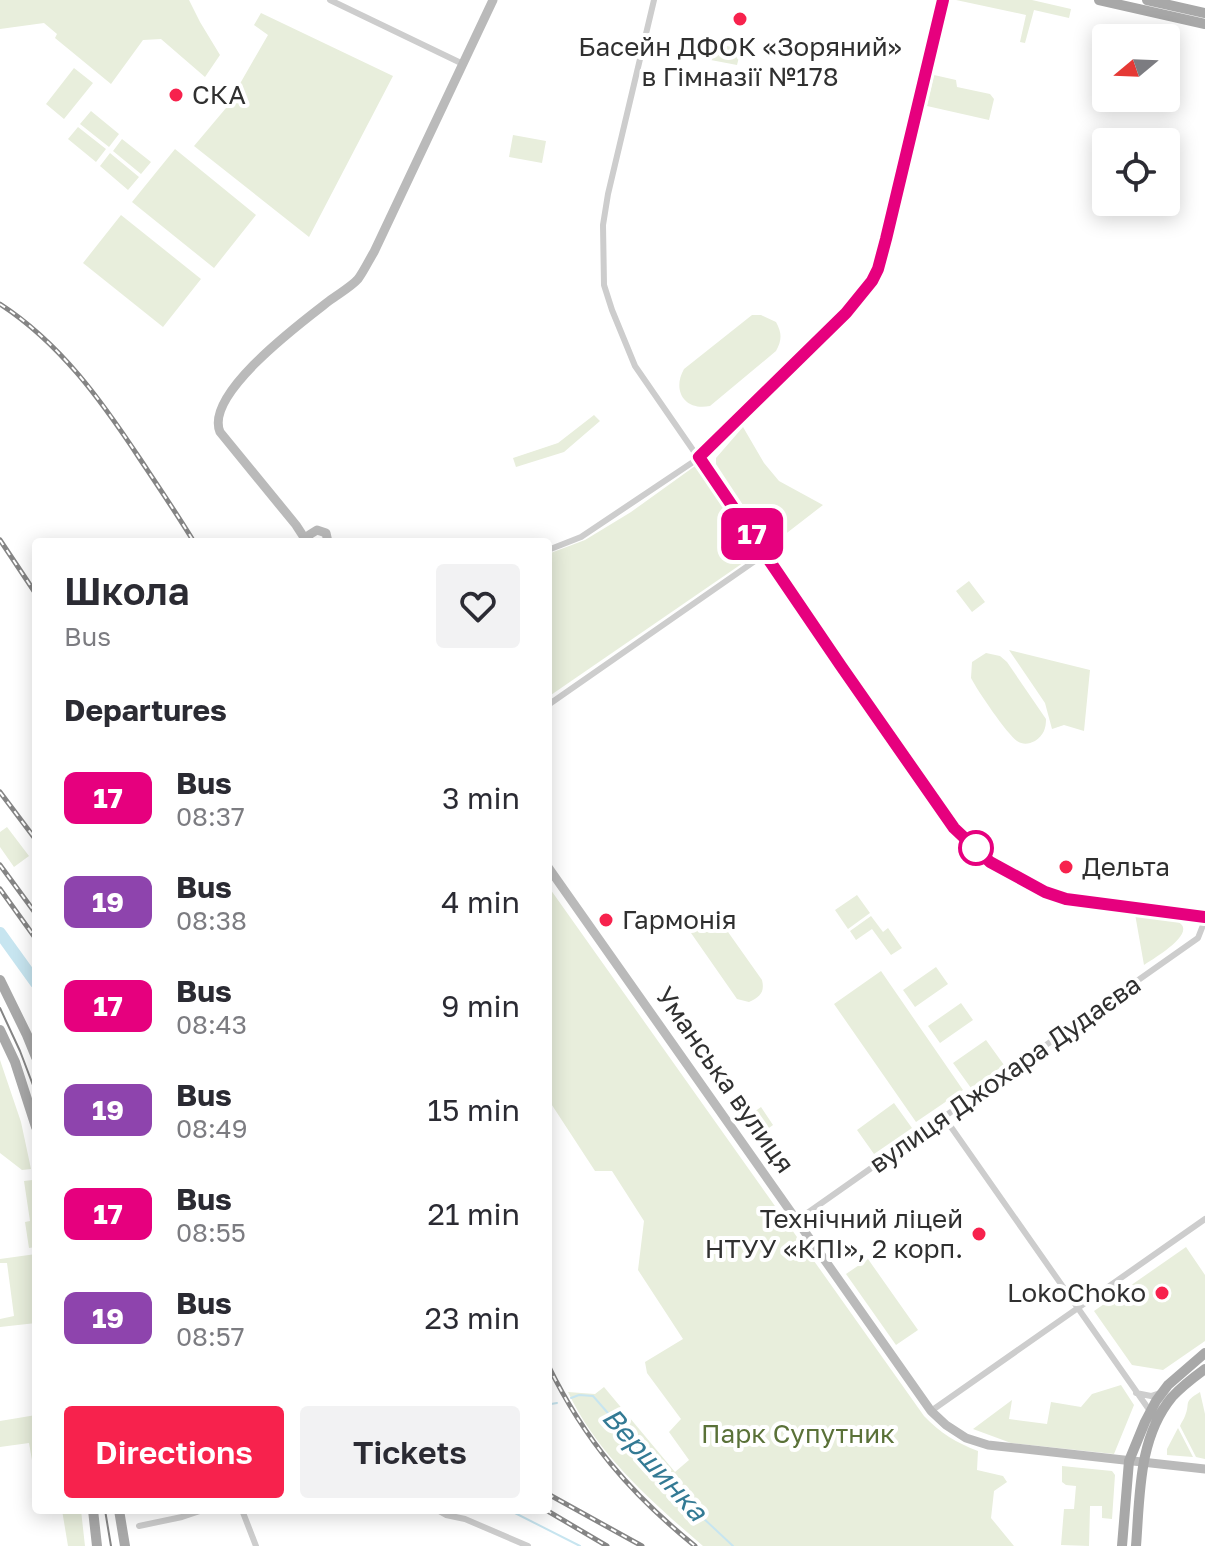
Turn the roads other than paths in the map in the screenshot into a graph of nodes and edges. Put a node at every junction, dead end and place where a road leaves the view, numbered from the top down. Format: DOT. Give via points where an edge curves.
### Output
graph roads {
  1 [pos="330,0"];
  2 [pos="493,0"];
  3 [pos="654,0"];
  4 [pos="943,0"];
  5 [pos="1099,0"];
  6 [pos="1147,0"];
  7 [pos="1205,13"];
  8 [pos="1205,24"];
  9 [pos="463,64"];
  10 [pos="699,457"];
  11 [pos="296,525"];
  12 [pos="313,531"];
  13 [pos="305,538"];
  14 [pos="309,538"];
  15 [pos="328,538"];
  16 [pos="552,548"];
  17 [pos="765,554"];
  18 [pos="552,702"];
  19 [pos="552,873"];
  20 [pos="1205,919"];
  21 [pos="0,980"];
  22 [pos="0,1030"];
  23 [pos="32,1047"];
  24 [pos="32,1115"];
  25 [pos="944,1117"];
  26 [pos="1205,1219"];
  27 [pos="796,1221"];
  28 [pos="1077,1309"];
  29 [pos="1205,1353"];
  30 [pos="1205,1369"];
  31 [pos="1163,1391"];
  32 [pos="1136,1393"];
  33 [pos="931,1411"];
  34 [pos="1150,1411"];
  35 [pos="1129,1461"];
  36 [pos="1143,1463"];
  37 [pos="1205,1469"];
  38 [pos="93,1514"];
  39 [pos="120,1514"];
  40 [pos="191,1514"];
  41 [pos="244,1514"];
  42 [pos="444,1514"];
  43 [pos="139,1526"];
  44 [pos="97,1546"];
  45 [pos="125,1546"];
  46 [pos="256,1546"];
  47 [pos="528,1546"];
  48 [pos="1122,1546"];
  49 [pos="1136,1546"];
  1 -- 9 [label="street"];
  2 -- 9 [label="street"];
  3 -- 10 [label="street" via="604,214 602,271 631,359"];
  4 -- 10 [label="street" via="872,281"];
  5 -- 8 [label="main road"];
  6 -- 7 [label="main road"];
  9 -- 11 [label="street" via="358,279 278,342 249,371 217,417 220,432"];
  10 -- 16 [label="street" via="581,537"];
  10 -- 17 [label="street"];
  11 -- 12 [label="street"];
  11 -- 13 [label="street"];
  12 -- 14 [label="street"];
  12 -- 15 [label="street"];
  17 -- 18 [label="street"];
  17 -- 20 [label="street" via="954,828 990,862 1066,899"];
  19 -- 27 [label="street, Уманська вулиця"];
  20 -- 25 [label="street, вулиця Джохара Дудаєва" via="1198,938"];
  21 -- 23 [label="main road"];
  22 -- 24 [label="main road"];
  25 -- 27 [label="street, вулиця Джохара Дудаєва"];
  25 -- 28 [label="street"];
  26 -- 28 [label="street"];
  27 -- 33 [label="street, Уманська вулиця"];
  28 -- 32 [label="street"];
  28 -- 33 [label="street"];
  29 -- 31 [label="main road"];
  30 -- 36 [label="main road" via="1164,1409"];
  31 -- 32 [label="street" via="1151,1396"];
  31 -- 34 [label="main road"];
  32 -- 34 [label="street"];
  33 -- 35 [label="street, Уманська вулиця" via="966,1438 988,1445"];
  34 -- 35 [label="main road"];
  35 -- 36 [label="street, Уманська вулиця"];
  35 -- 48 [label="main road"];
  36 -- 37 [label="street, Уманська вулиця"];
  36 -- 49 [label="main road"];
  38 -- 44 [label="main road"];
  39 -- 45 [label="main road"];
  40 -- 43 [label="street"];
  41 -- 46 [label="street"];
  42 -- 47 [label="street"];
}
